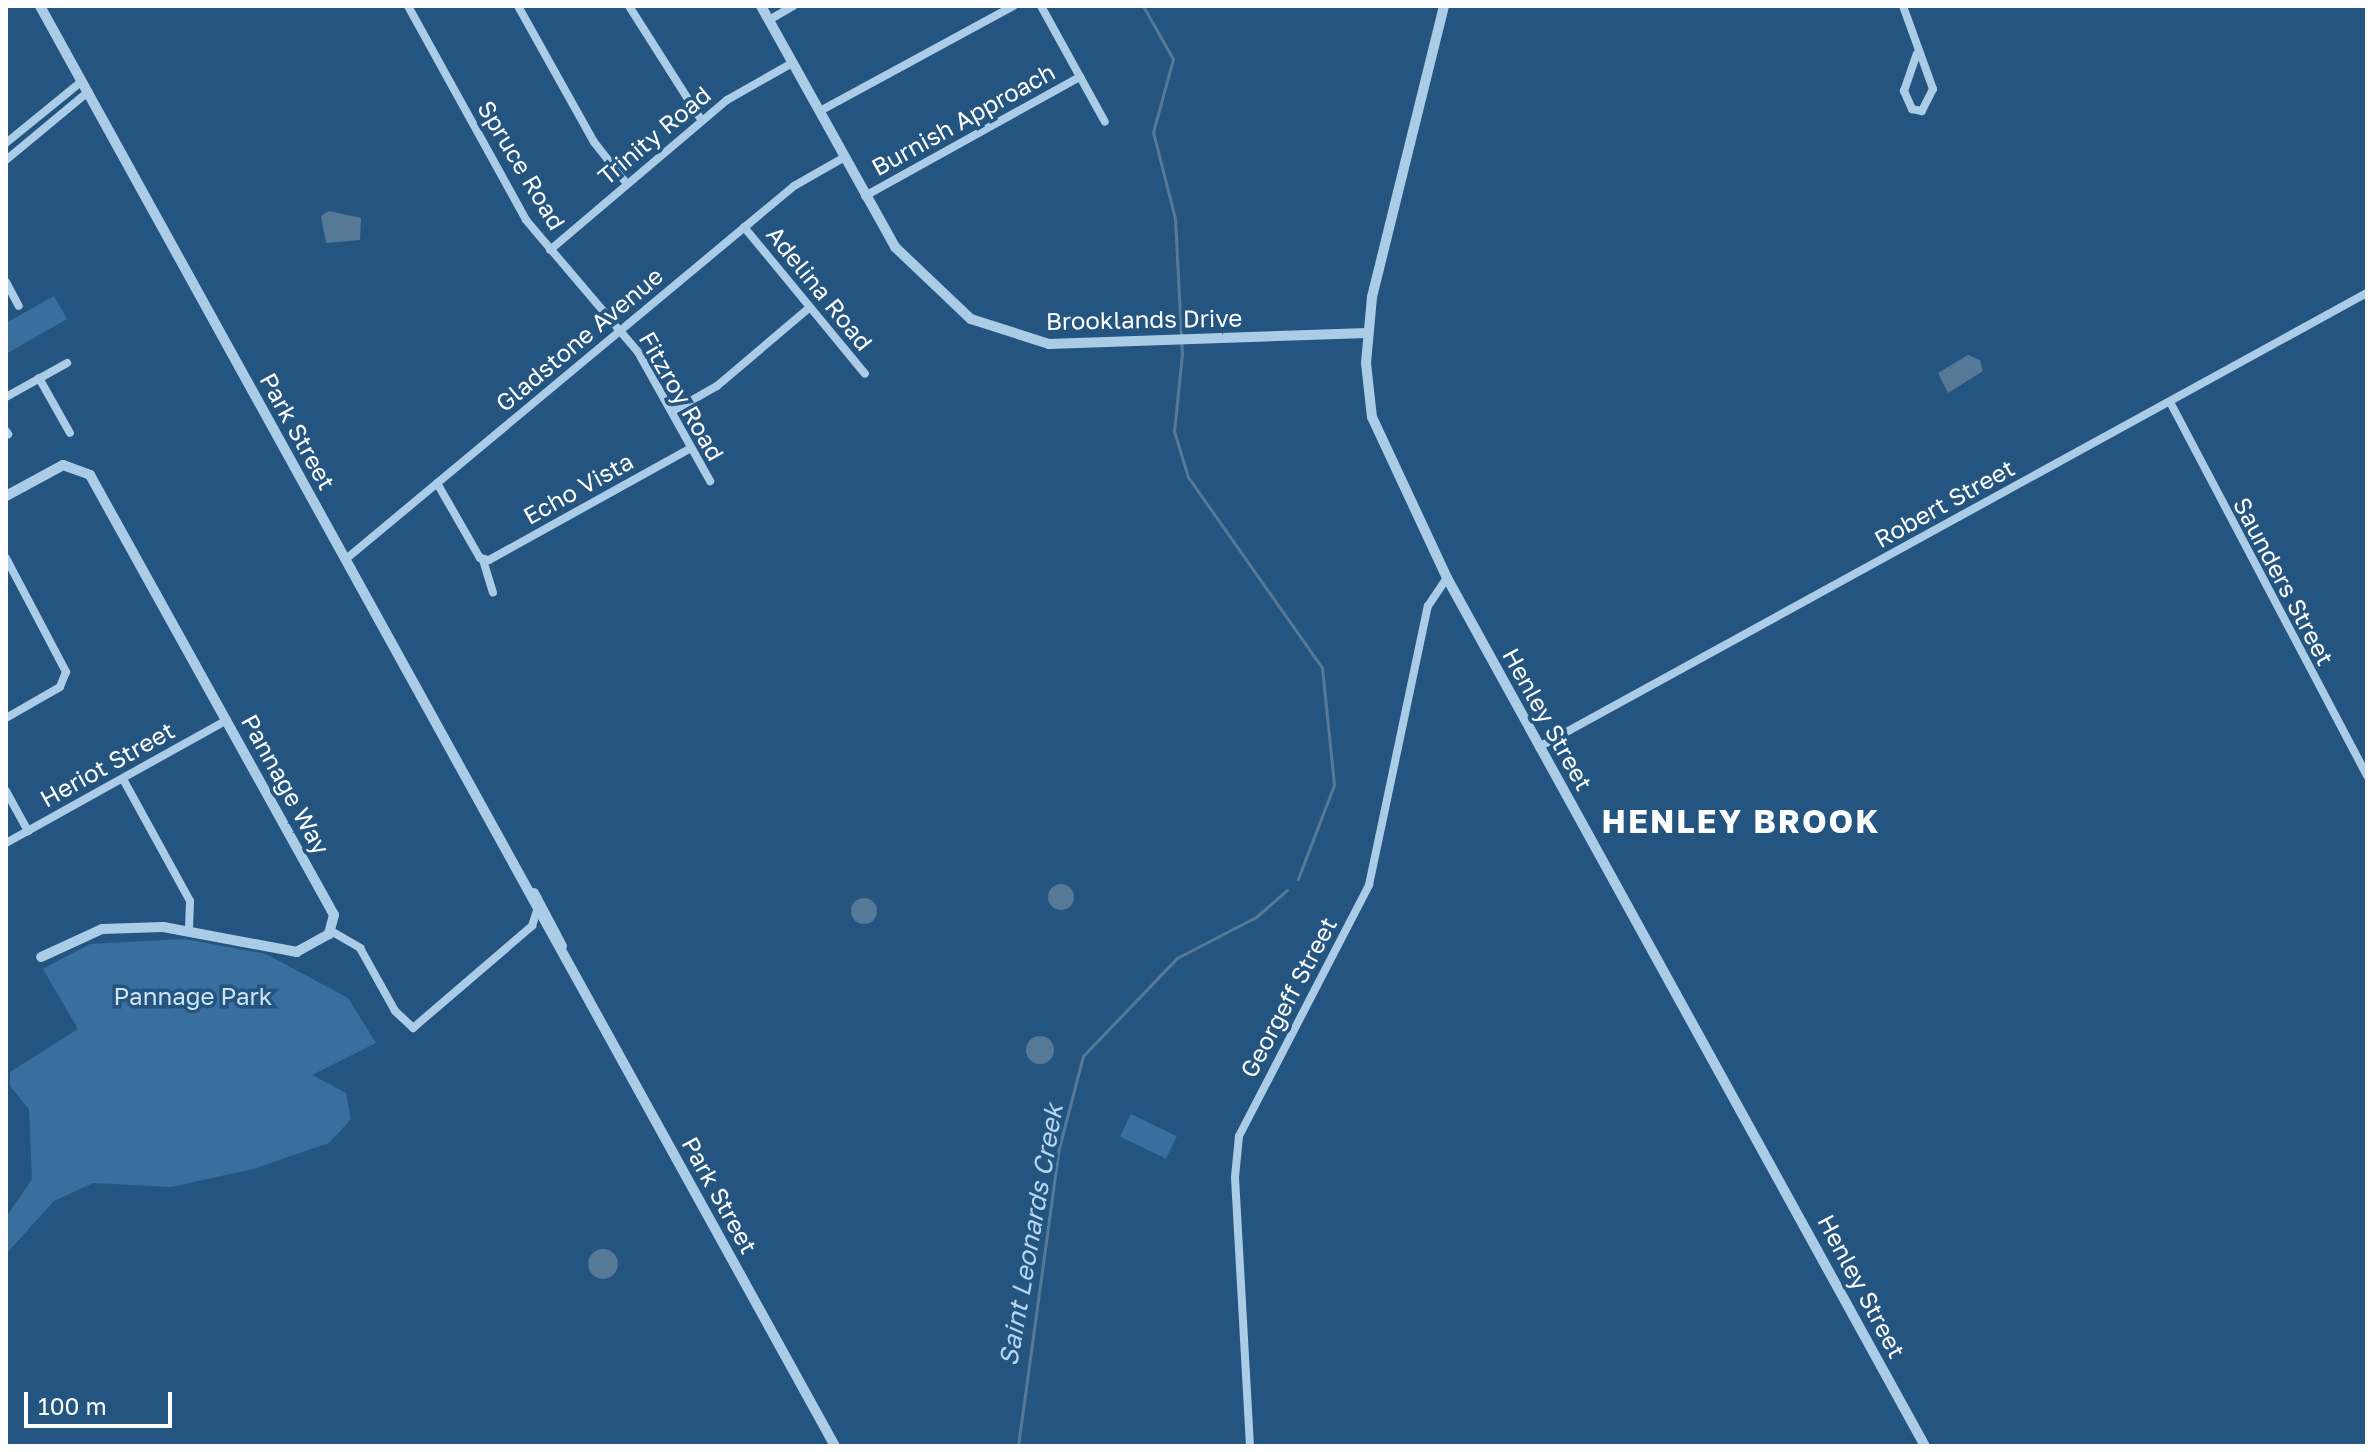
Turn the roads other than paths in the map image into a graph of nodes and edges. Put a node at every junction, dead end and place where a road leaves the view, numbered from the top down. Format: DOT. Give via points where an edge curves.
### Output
graph roads {
  1 [pos="40,6"];
  2 [pos="408,6"];
  3 [pos="518,6"];
  4 [pos="629,6"];
  5 [pos="761,6"];
  6 [pos="793,6"];
  7 [pos="1013,6"];
  8 [pos="1041,6"];
  9 [pos="1444,6"];
  10 [pos="1903,6"];
  11 [pos="769,20"];
  12 [pos="1917,54"];
  13 [pos="792,63"];
  14 [pos="1080,77"];
  15 [pos="82,81"];
  16 [pos="88,92"];
  17 [pos="820,111"];
  18 [pos="702,121"];
  19 [pos="1105,122"];
  20 [pos="6,143"];
  21 [pos="843,158"];
  22 [pos="6,160"];
  23 [pos="627,184"];
  24 [pos="865,196"];
  25 [pos="744,227"];
  26 [pos="550,250"];
  27 [pos="6,282"];
  28 [pos="2367,293"];
  29 [pos="19,306"];
  30 [pos="809,308"];
  31 [pos="620,330"];
  32 [pos="1367,333"];
  33 [pos="67,363"];
  34 [pos="865,374"];
  35 [pos="39,378"];
  36 [pos="6,397"];
  37 [pos="2170,402"];
  38 [pos="673,411"];
  39 [pos="70,433"];
  40 [pos="691,448"];
  41 [pos="710,481"];
  42 [pos="437,483"];
  43 [pos="6,496"];
  44 [pos="6,558"];
  45 [pos="346,559"];
  46 [pos="483,560"];
  47 [pos="1447,578"];
  48 [pos="493,593"];
  49 [pos="6,718"];
  50 [pos="227,720"];
  51 [pos="1539,747"];
  52 [pos="2367,776"];
  53 [pos="123,779"];
  54 [pos="6,791"];
  55 [pos="28,831"];
  56 [pos="6,843"];
  57 [pos="521,876"];
  58 [pos="537,911"];
  59 [pos="189,928"];
  60 [pos="331,931"];
  61 [pos="41,957"];
  62 [pos="569,963"];
  63 [pos="835,1446"];
  64 [pos="1250,1446"];
  65 [pos="1925,1446"];
  1 -- 15 [label="street, Park Street"];
  2 -- 26 [label="street, Spruce Road"];
  3 -- 23 [label="street" via="594,142"];
  4 -- 18 [label="street"];
  5 -- 11 [label="street, Brooklands Drive"];
  6 -- 11 [label="street"];
  7 -- 17 [label="street"];
  8 -- 14 [label="street"];
  9 -- 32 [label="street, Henley Street"];
  10 -- 12 [label="street"];
  11 -- 13 [label="street, Brooklands Drive"];
  12 -- 12 [label="street" via="1933,89 1922,111 1912,109 1904,91"];
  13 -- 17 [label="street, Brooklands Drive"];
  13 -- 18 [label="street, Trinity Road"];
  14 -- 19 [label="street"];
  14 -- 24 [label="street, Burnish Approach"];
  15 -- 16 [label="street, Park Street"];
  15 -- 20 [label="street"];
  16 -- 22 [label="street"];
  16 -- 45 [label="street, Park Street"];
  17 -- 21 [label="street, Brooklands Drive"];
  18 -- 23 [label="street, Trinity Road"];
  21 -- 24 [label="street, Brooklands Drive"];
  21 -- 25 [label="street, Gladstone Avenue"];
  23 -- 26 [label="street, Trinity Road"];
  24 -- 32 [label="street, Brooklands Drive" via="895,247 939,296 1005,335 1049,344"];
  25 -- 30 [label="street, Adelina Road"];
  25 -- 31 [label="street, Gladstone Avenue"];
  26 -- 31 [label="street, Spruce Road"];
  27 -- 29 [label="street"];
  28 -- 37 [label="street, Robert Street"];
  30 -- 34 [label="street, Adelina Road"];
  30 -- 38 [label="street" via="717,386"];
  31 -- 38 [label="street, Fitzroy Road"];
  31 -- 42 [label="street, Gladstone Avenue"];
  32 -- 47 [label="street, Henley Street" via="1372,417"];
  33 -- 35 [label="street"];
  35 -- 36 [label="street"];
  35 -- 39 [label="street"];
  37 -- 51 [label="street, Robert Street"];
  37 -- 52 [label="street, Saunders Street"];
  38 -- 40 [label="street, Fitzroy Road"];
  40 -- 41 [label="street, Fitzroy Road"];
  40 -- 46 [label="street, Echo Vista"];
  42 -- 45 [label="street, Gladstone Avenue"];
  42 -- 46 [label="street"];
  43 -- 50 [label="street, Pannage Way" via="63,465 86,471"];
  44 -- 49 [label="street" via="66,672 60,687"];
  45 -- 57 [label="street, Park Street"];
  46 -- 48 [label="street"];
  47 -- 51 [label="street, Henley Street"];
  47 -- 64 [label="street, Georgeff Street" via="1428,606 1369,885 1239,1136 1235,1177"];
  50 -- 53 [label="street, Heriot Street"];
  50 -- 60 [label="street, Pannage Way" via="331,907"];
  51 -- 65 [label="street, Henley Street"];
  53 -- 55 [label="street, Heriot Street"];
  53 -- 59 [label="street" via="190,901"];
  54 -- 55 [label="street"];
  55 -- 56 [label="street, Heriot Street"];
  57 -- 58 [label="street, Park Street"];
  57 -- 62 [label="street, Park Street"];
  58 -- 60 [label="street" via="532,926 413,1028 395,1011 360,948"];
  58 -- 62 [label="street, Park Street"];
  59 -- 60 [label="street" via="297,952"];
  59 -- 61 [label="street" via="102,929"];
  62 -- 63 [label="street, Park Street"];
}
